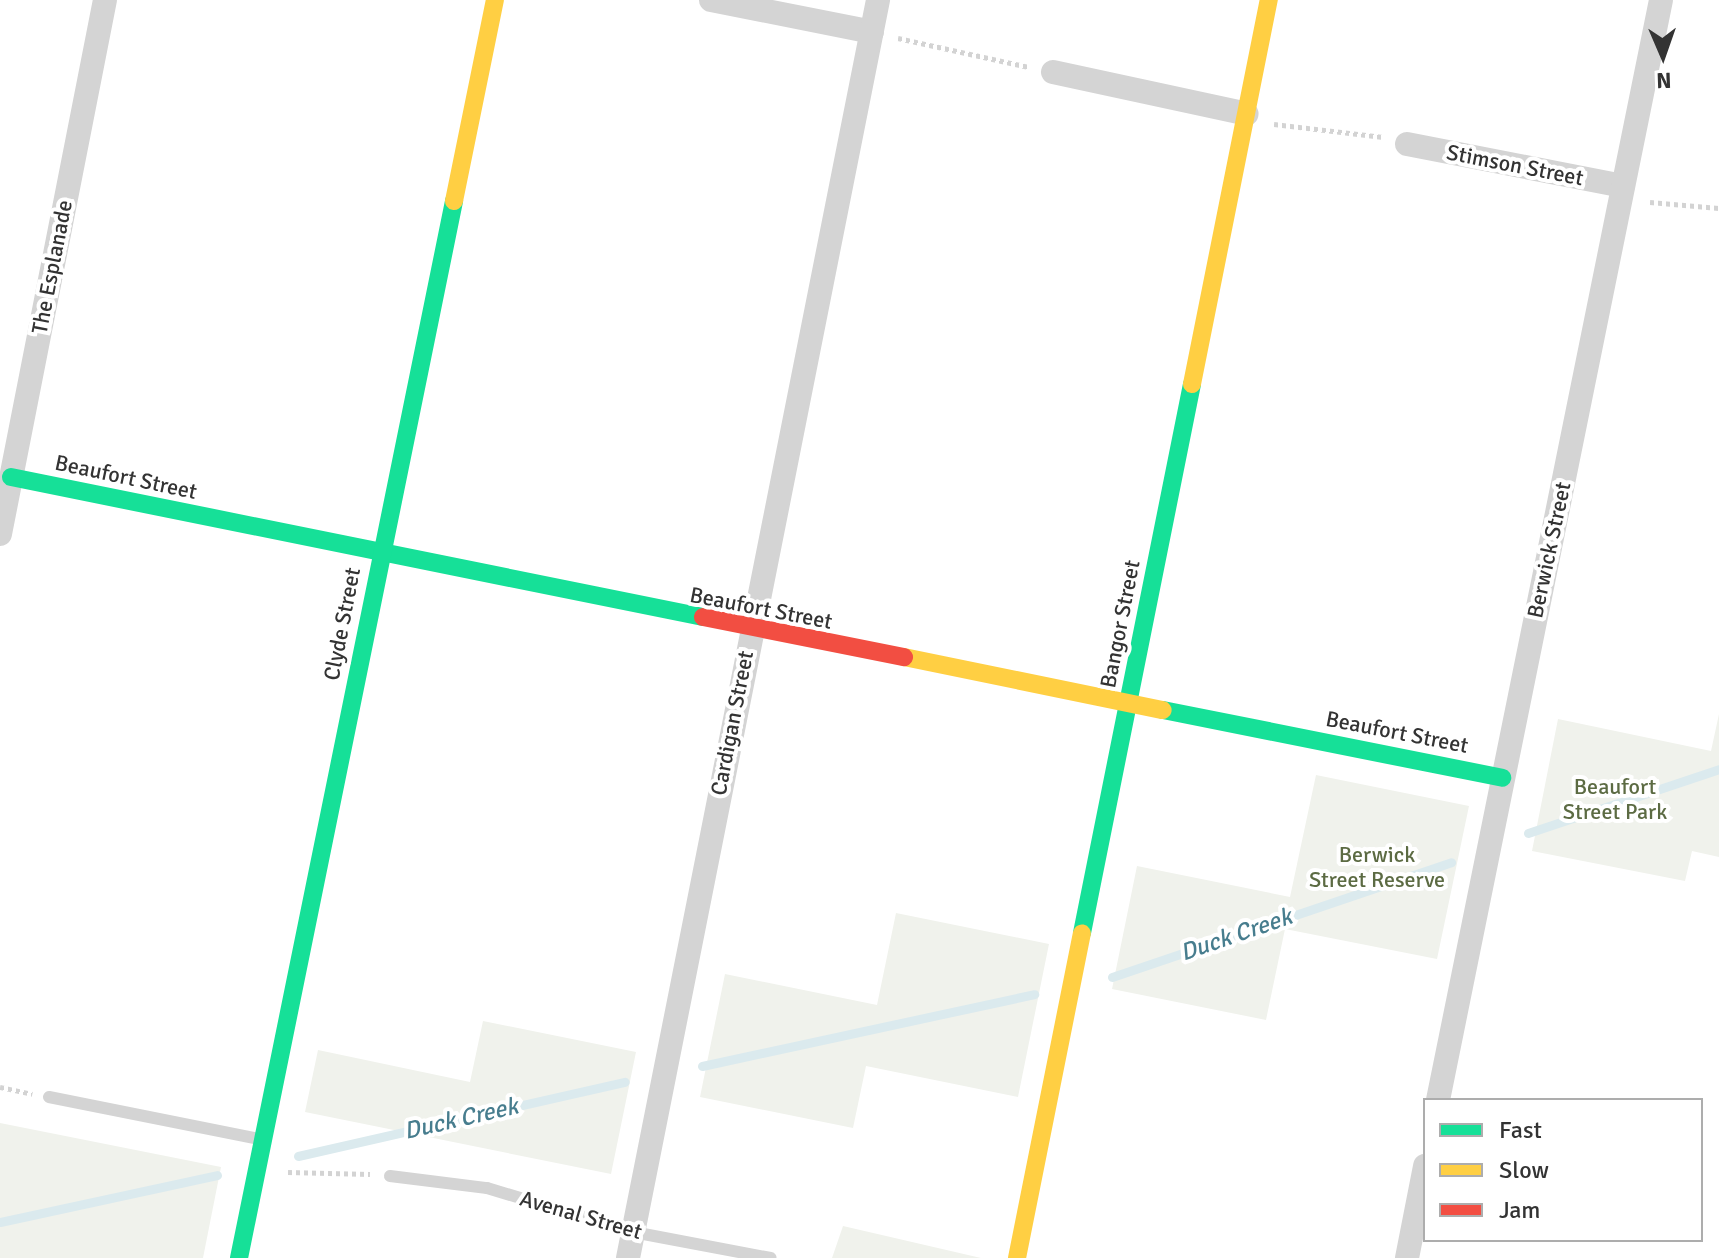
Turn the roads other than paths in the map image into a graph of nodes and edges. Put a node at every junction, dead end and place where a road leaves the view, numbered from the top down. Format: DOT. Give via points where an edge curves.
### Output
graph roads {
  1 [pos="105,0"];
  2 [pos="495,0"];
  3 [pos="711,0"];
  4 [pos="878,0"];
  5 [pos="1269,0"];
  6 [pos="1661,0"];
  7 [pos="872,32"];
  8 [pos="1053,72"];
  9 [pos="1247,114"];
  10 [pos="1407,144"];
  11 [pos="1623,186"];
  12 [pos="11,419"];
  13 [pos="11,477"];
  14 [pos="0,534"];
  15 [pos="380,556"];
  16 [pos="749,631"];
  17 [pos="1129,703"];
  18 [pos="1502,778"];
  19 [pos="49,1097"];
  20 [pos="1438,1098"];
  21 [pos="263,1140"];
  22 [pos="390,1176"];
  23 [pos="1423,1176"];
  24 [pos="633,1232"];
  25 [pos="239,1258"];
  26 [pos="628,1258"];
  27 [pos="771,1258"];
  28 [pos="1017,1258"];
  29 [pos="1407,1258"];
  1 -- 12 [label="street, The Esplanade"];
  2 -- 15 [label="street, Clyde Street"];
  3 -- 7 [label="street"];
  4 -- 7 [label="street, Cardigan Street"];
  5 -- 9 [label="street, Bangor Street"];
  6 -- 11 [label="street, Berwick Street"];
  7 -- 16 [label="street, Cardigan Street"];
  8 -- 9 [label="street"];
  9 -- 17 [label="street, Bangor Street"];
  10 -- 11 [label="street, Stimson Street"];
  11 -- 18 [label="street, Berwick Street"];
  12 -- 13 [label="street, The Esplanade"];
  13 -- 14 [label="street, The Esplanade"];
  13 -- 15 [label="street, Beaufort Street"];
  15 -- 16 [label="street, Beaufort Street"];
  15 -- 21 [label="street, Clyde Street"];
  16 -- 17 [label="street, Beaufort Street"];
  16 -- 24 [label="street, Cardigan Street"];
  17 -- 18 [label="street, Beaufort Street"];
  17 -- 28 [label="street, Bangor Street"];
  18 -- 20 [label="street, Berwick Street"];
  19 -- 21 [label="lane"];
  21 -- 25 [label="street, Clyde Street"];
  22 -- 24 [label="lane, Avenal Street" via="487,1188"];
  23 -- 29 [label="street"];
  24 -- 26 [label="street, Cardigan Street"];
  24 -- 27 [label="lane, Avenal Street"];
}
